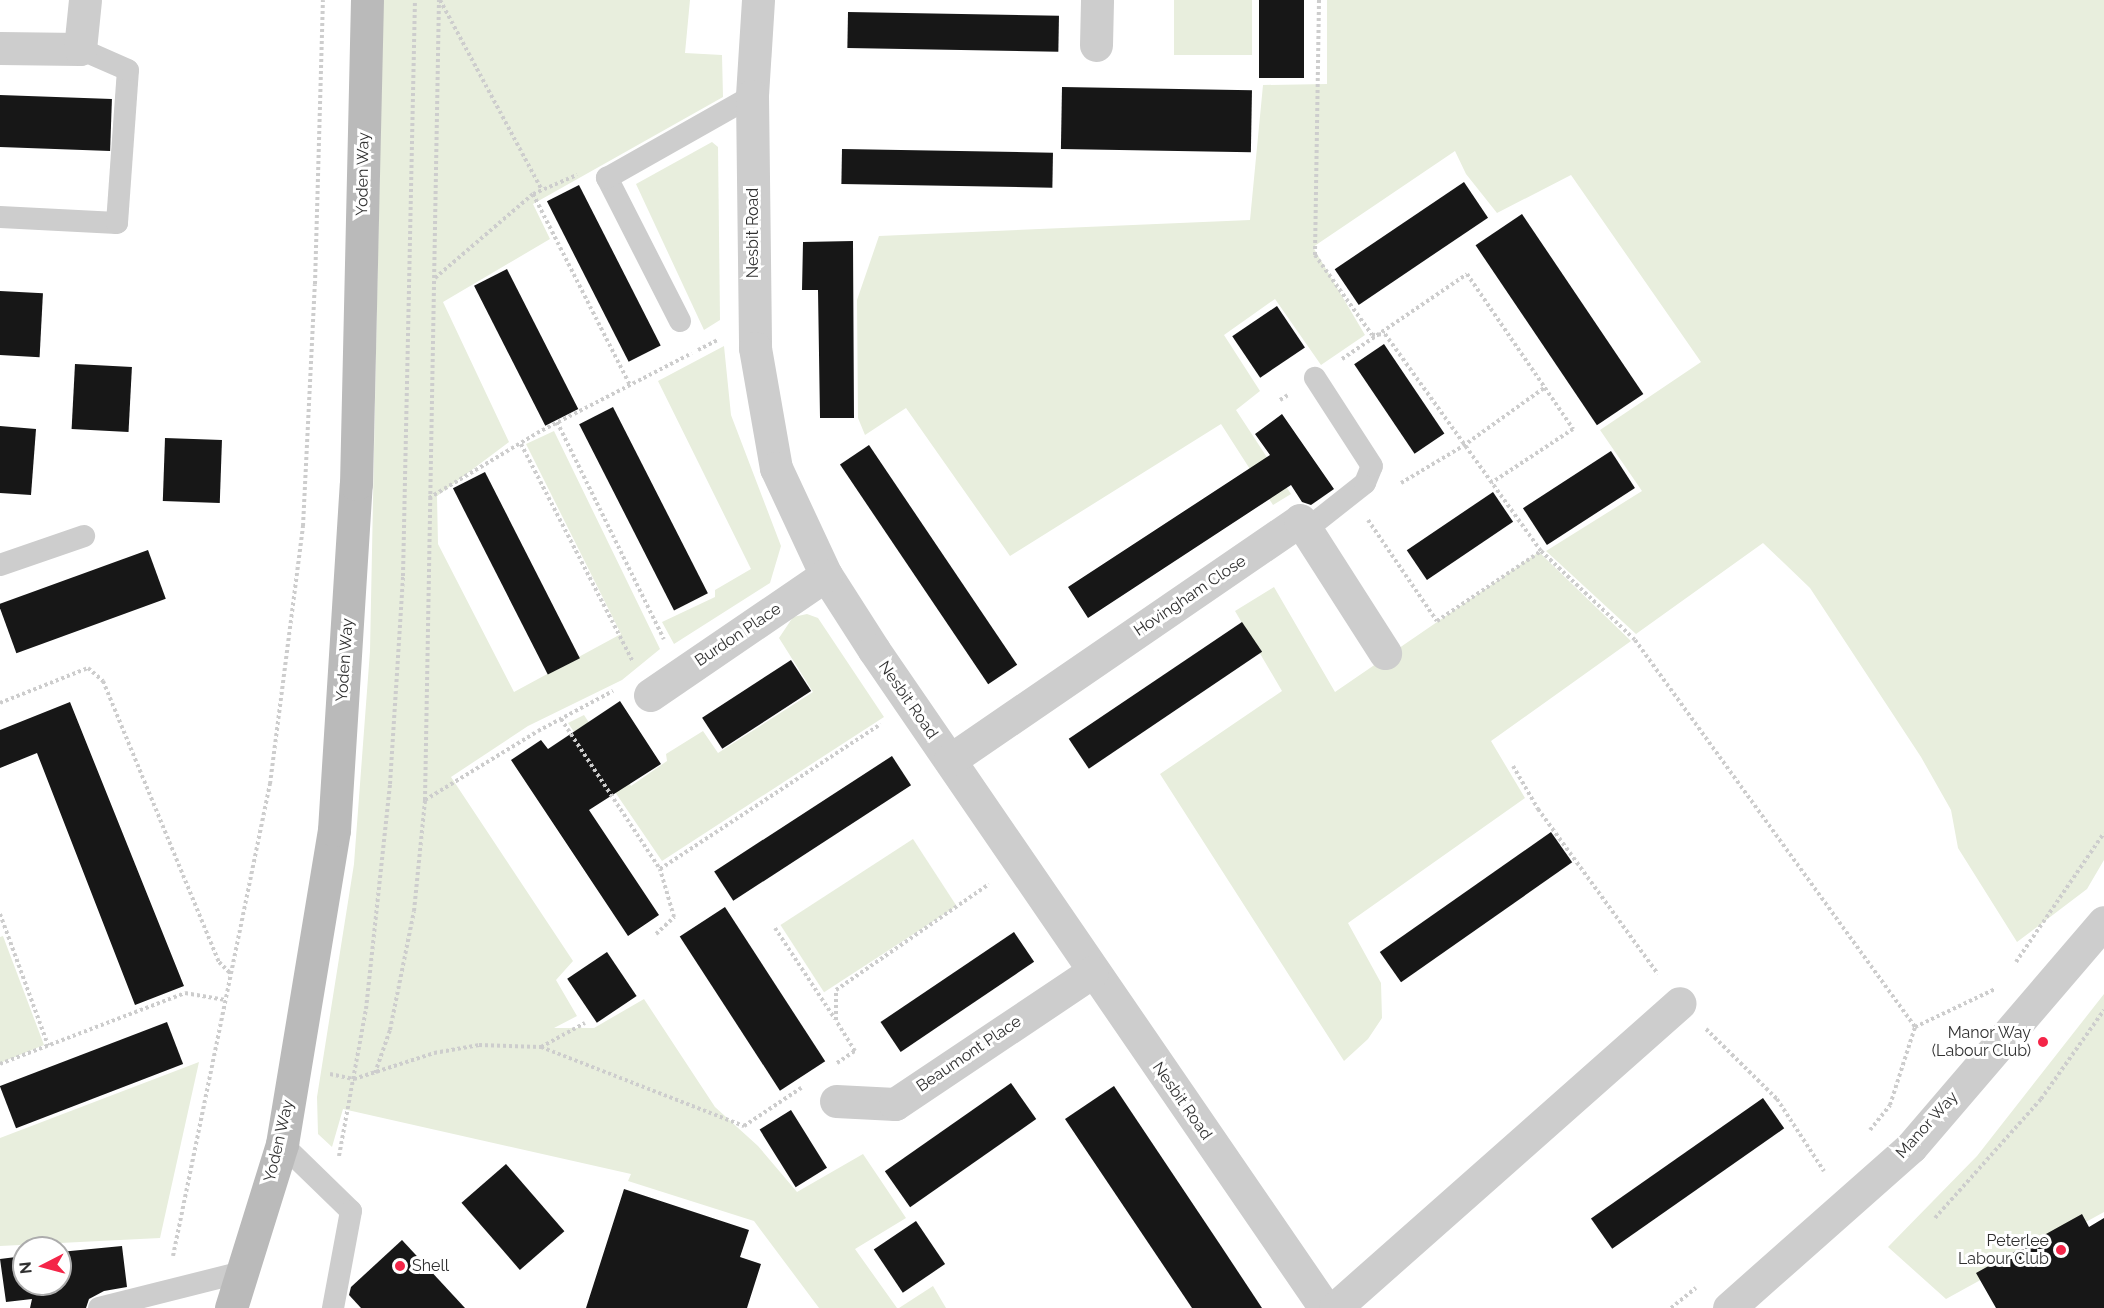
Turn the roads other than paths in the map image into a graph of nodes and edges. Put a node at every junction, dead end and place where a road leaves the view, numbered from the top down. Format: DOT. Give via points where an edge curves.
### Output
graph roads {
  1 [pos="85,0"];
  2 [pos="367,0"];
  3 [pos="758,0"];
  4 [pos="1097,0"];
  5 [pos="1096,45"];
  6 [pos="0,48"];
  7 [pos="80,49"];
  8 [pos="752,96"];
  9 [pos="0,217"];
  10 [pos="680,321"];
  11 [pos="1315,378"];
  12 [pos="1307,529"];
  13 [pos="84,536"];
  14 [pos="0,565"];
  15 [pos="825,575"];
  16 [pos="1385,653"];
  17 [pos="645,686"];
  18 [pos="950,760"];
  19 [pos="2104,922"];
  20 [pos="1092,972"];
  21 [pos="1680,1003"];
  22 [pos="836,1101"];
  23 [pos="282,1143"];
  24 [pos="242,1272"];
  25 [pos="99,1308"];
  26 [pos="231,1308"];
  27 [pos="333,1308"];
  28 [pos="1325,1308"];
  29 [pos="1335,1308"];
  30 [pos="1729,1308"];
  1 -- 7 [label="street"];
  2 -- 23 [label="main road, Yoden Way" via="356,484 334,830"];
  3 -- 8 [label="street, Nesbit Road"];
  4 -- 5 [label="street"];
  6 -- 7 [label="street"];
  7 -- 9 [label="lane" via="128,70 117,223"];
  8 -- 10 [label="lane" via="607,178"];
  8 -- 15 [label="street, Nesbit Road" via="755,348 776,468"];
  11 -- 12 [label="lane" via="1372,466 1365,483"];
  12 -- 16 [label="street"];
  12 -- 18 [label="street, Hovingham Close" via="1300,520"];
  13 -- 14 [label="lane"];
  15 -- 17 [label="street, Burdon Place" via="681,674"];
  15 -- 18 [label="street, Nesbit Road"];
  18 -- 20 [label="street, Nesbit Road"];
  19 -- 30 [label="street, Manor Way" via="1911,1147"];
  20 -- 22 [label="street, Beaumont Place" via="895,1104"];
  20 -- 28 [label="street, Nesbit Road"];
  21 -- 29 [label="street"];
  23 -- 24 [label="main road, Yoden Way"];
  23 -- 27 [label="lane" via="351,1211"];
  24 -- 25 [label="lane"];
  24 -- 26 [label="main road, Yoden Way"];
}
